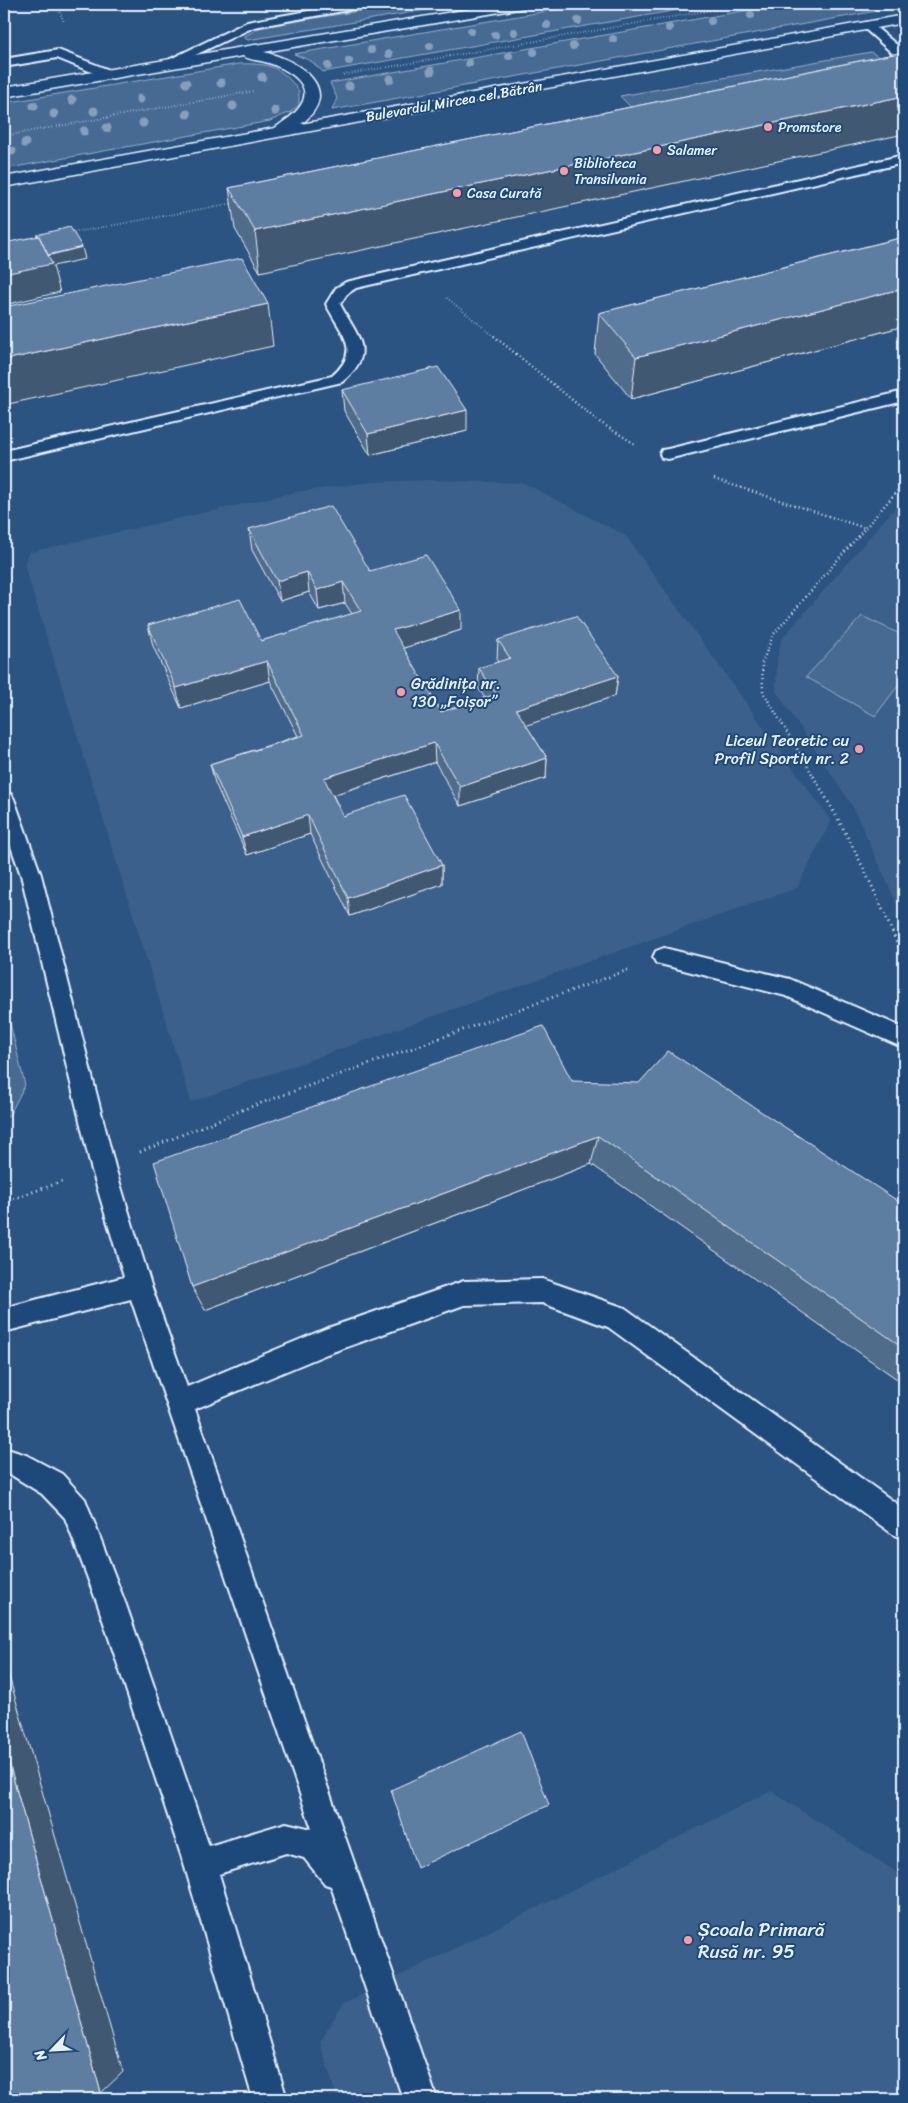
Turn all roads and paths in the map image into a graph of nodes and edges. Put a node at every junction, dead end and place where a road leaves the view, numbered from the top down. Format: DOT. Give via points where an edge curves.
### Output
graph roads {
  1 [pos="56,4"];
  2 [pos="365,4"];
  3 [pos="524,4"];
  4 [pos="746,4"];
  5 [pos="904,19"];
  6 [pos="868,26"];
  7 [pos="68,30"];
  8 [pos="235,52"];
  9 [pos="904,57"];
  10 [pos="4,63"];
  11 [pos="166,64"];
  12 [pos="108,74"];
  13 [pos="336,76"];
  14 [pos="256,91"];
  15 [pos="4,92"];
  16 [pos="280,132"];
  17 [pos="4,136"];
  18 [pos="904,159"];
  19 [pos="4,182"];
  20 [pos="236,202"];
  21 [pos="72,233"];
  22 [pos="414,270"];
  23 [pos="904,396"];
  24 [pos="636,445"];
  25 [pos="668,454"];
  26 [pos="4,456"];
  27 [pos="713,479"];
  28 [pos="904,482"];
  29 [pos="865,528"];
  30 [pos="4,799"];
  31 [pos="664,957"];
  32 [pos="904,961"];
  33 [pos="904,1038"];
  34 [pos="103,1167"];
  35 [pos="4,1202"];
  36 [pos="139,1285"];
  37 [pos="4,1320"];
  38 [pos="179,1403"];
  39 [pos="4,1461"];
  40 [pos="904,1525"];
  41 [pos="200,1864"];
  42 [pos="347,1887"];
  43 [pos="270,2099"];
  44 [pos="420,2099"];
  1 -- 7 [label="path"];
  2 -- 11 [label="lane" via="251,24"];
  3 -- 8 [label="main road"];
  4 -- 13 [label="path"];
  5 -- 6 [label="main road, Bulevardul Mircea cel Bătrân"];
  6 -- 9 [label="lane"];
  6 -- 16 [label="main road, Bulevardul Mircea cel Bătrân"];
  8 -- 11 [label="main road"];
  8 -- 16 [label="main road" via="282,62 309,81 313,95 310,108 298,121"];
  10 -- 12 [label="lane" via="58,54"];
  11 -- 12 [label="main road"];
  12 -- 15 [label="main road"];
  14 -- 17 [label="path"];
  16 -- 19 [label="main road, Bulevardul Mircea cel Bătrân"];
  18 -- 22 [label="lane"];
  20 -- 21 [label="path"];
  22 -- 24 [label="path" via="598,421"];
  22 -- 26 [label="lane" via="351,285 336,296 333,304 356,347 356,360 350,370 337,379"];
  23 -- 25 [label="lane"];
  27 -- 29 [label="path"];
  28 -- 29 [label="path"];
  29 -- 32 [label="path" via="772,635 763,653 760,673 762,692 842,824"];
  30 -- 34 [label="lane" via="31,875"];
  31 -- 33 [label="lane" via="790,988"];
  31 -- 34 [label="path" via="242,1110"];
  34 -- 35 [label="path"];
  34 -- 36 [label="lane"];
  36 -- 37 [label="lane"];
  36 -- 38 [label="lane"];
  38 -- 40 [label="lane" via="325,1342 464,1293 542,1291 616,1317"];
  38 -- 42 [label="lane"];
  39 -- 41 [label="lane" via="17,1464 52,1484 75,1509 112,1605"];
  41 -- 42 [label="lane" via="286,1838 314,1845"];
  41 -- 43 [label="lane"];
  42 -- 44 [label="lane"];
}
